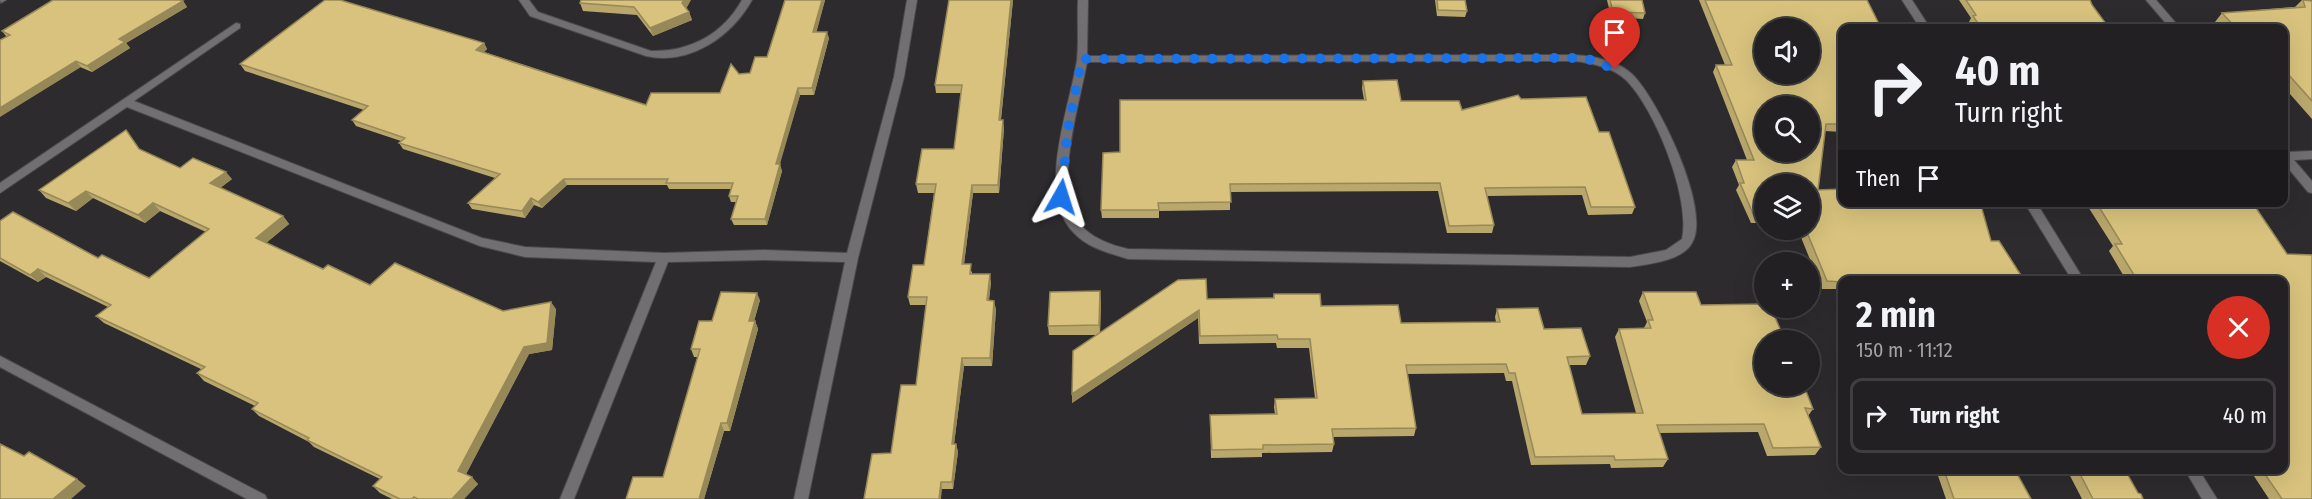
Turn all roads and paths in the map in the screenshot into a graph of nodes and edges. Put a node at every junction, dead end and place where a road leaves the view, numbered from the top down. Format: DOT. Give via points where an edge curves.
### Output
graph roads {
  1 [pos="524,0"];
  2 [pos="747,0"];
  3 [pos="912,0"];
  4 [pos="1083,0"];
  5 [pos="1907,0"];
  6 [pos="2151,0"];
  7 [pos="1922,24"];
  8 [pos="2172,24"];
  9 [pos="236,26"];
  10 [pos="1082,59"];
  11 [pos="128,103"];
  12 [pos="2288,155"];
  13 [pos="2312,155"];
  14 [pos="2288,160"];
  15 [pos="0,189"];
  16 [pos="2312,189"];
  17 [pos="2033,207"];
  18 [pos="664,258"];
  19 [pos="852,258"];
  20 [pos="2076,276"];
  21 [pos="0,362"];
  22 [pos="2194,474"];
  23 [pos="260,499"];
  24 [pos="567,499"];
  25 [pos="801,499"];
  26 [pos="2210,499"];
  1 -- 2 [label="street" via="534,14 557,24 663,56 677,55 706,42 738,17"];
  3 -- 19 [label="street" via="899,77"];
  4 -- 10 [label="street"];
  5 -- 7 [label="street"];
  6 -- 8 [label="street"];
  9 -- 11 [label="street"];
  10 -- 10 [label="street" via="1068,128 1061,197 1071,223 1080,233 1110,249 1128,254 1630,262 1683,246 1692,231 1689,197 1659,123 1630,77 1596,61"];
  11 -- 15 [label="street"];
  11 -- 18 [label="street" via="480,242 525,252"];
  12 -- 13 [label="street"];
  14 -- 16 [label="street"];
  17 -- 20 [label="street"];
  18 -- 19 [label="street"];
  18 -- 24 [label="street"];
  19 -- 25 [label="street"];
  21 -- 23 [label="street"];
  22 -- 26 [label="street"];
}
